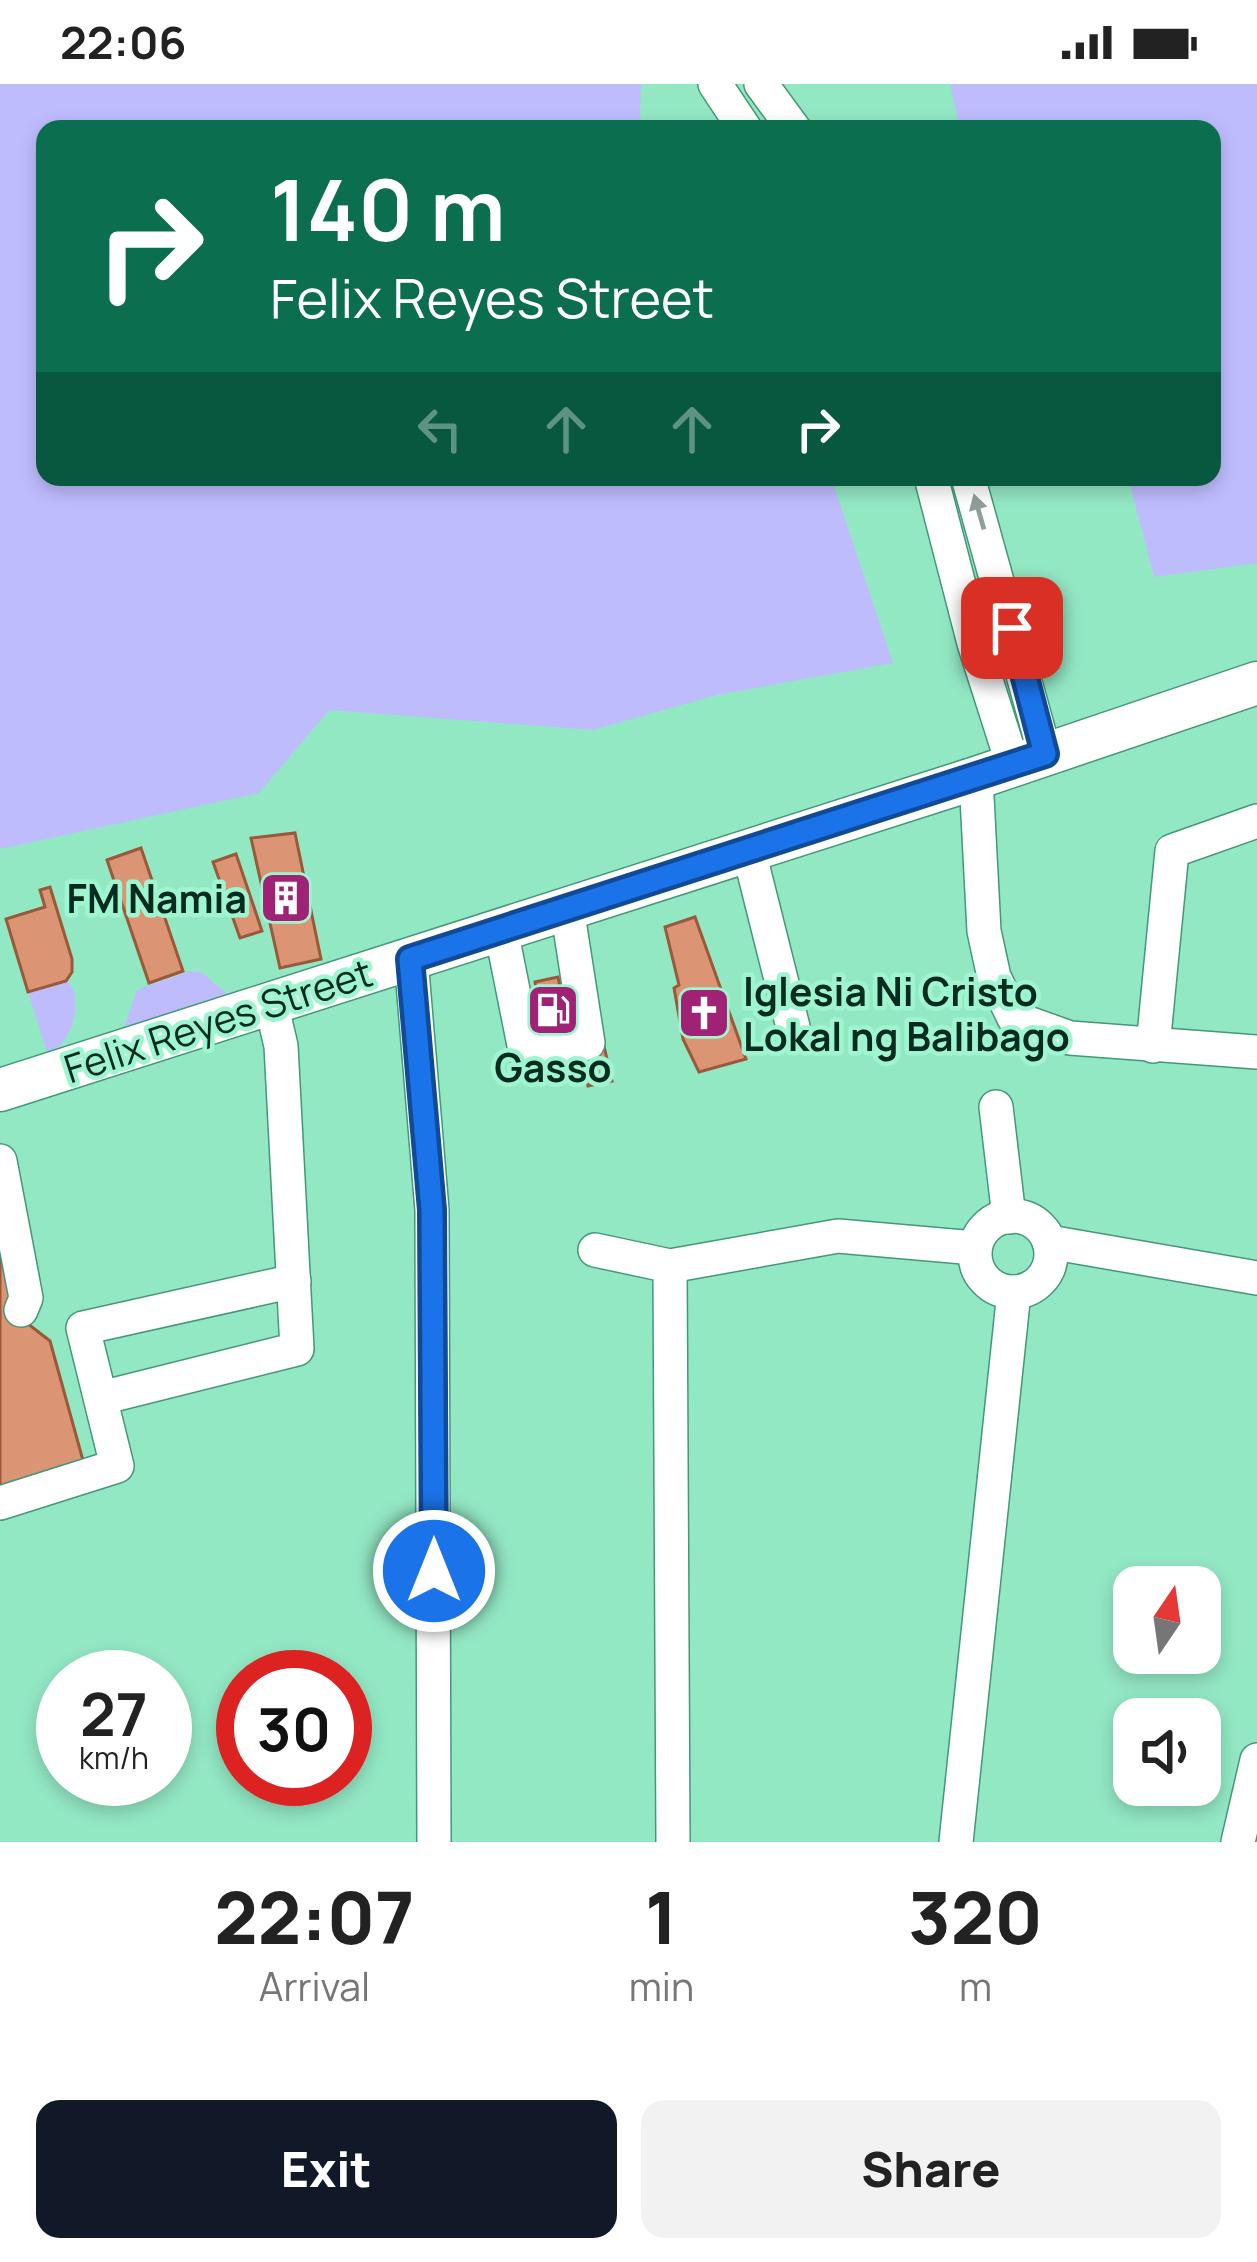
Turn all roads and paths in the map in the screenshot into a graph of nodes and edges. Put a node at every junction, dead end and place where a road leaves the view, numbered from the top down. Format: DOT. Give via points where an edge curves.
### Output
graph roads {
  1 [pos="715,84"];
  2 [pos="761,84"];
  3 [pos="739,120"];
  4 [pos="787,120"];
  5 [pos="933,486"];
  6 [pos="969,486"];
  7 [pos="1257,683"];
  8 [pos="1011,766"];
  9 [pos="1257,821"];
  10 [pos="748,848"];
  11 [pos="567,908"];
  12 [pos="501,930"];
  13 [pos="410,959"];
  14 [pos="272,1003"];
  15 [pos="793,1028"];
  16 [pos="1153,1046"];
  17 [pos="1257,1052"];
  18 [pos="0,1090"];
  19 [pos="996,1107"];
  20 [pos="0,1161"];
  21 [pos="1009,1216"];
  22 [pos="1049,1242"];
  23 [pos="975,1248"];
  24 [pos="595,1250"];
  25 [pos="670,1266"];
  26 [pos="1257,1278"];
  27 [pos="294,1282"];
  28 [pos="1014,1292"];
  29 [pos="21,1310"];
  30 [pos="101,1398"];
  31 [pos="0,1503"];
  32 [pos="1257,1760"];
  33 [pos="434,1842"];
  34 [pos="673,1842"];
  35 [pos="956,1842"];
  36 [pos="1238,1842"];
  1 -- 3 [label="street"];
  2 -- 4 [label="street"];
  5 -- 8 [label="street"];
  8 -- 6 [label="street, one-way"];
  7 -- 8 [label="main road, Felix Reyes Street"];
  8 -- 10 [label="main road, Felix Reyes Street"];
  8 -- 16 [label="street" via="984,931 1014,1018 1070,1038"];
  9 -- 16 [label="street" via="1172,850"];
  10 -- 11 [label="main road, Felix Reyes Street"];
  10 -- 15 [label="street"];
  11 -- 12 [label="main road, Felix Reyes Street"];
  11 -- 12 [label="street" via="588,1043 526,1055"];
  12 -- 13 [label="main road, Felix Reyes Street"];
  13 -- 14 [label="main road, Felix Reyes Street"];
  13 -- 33 [label="street" via="432,1210"];
  14 -- 18 [label="main road, Felix Reyes Street"];
  14 -- 27 [label="street"];
  16 -- 17 [label="street"];
  19 -- 21 [label="street"];
  20 -- 29 [label="street" via="26,1298"];
  21 -- 22 [label="street" via="1033,1222"];
  21 -- 23 [label="street" via="990,1224"];
  22 -- 26 [label="street"];
  22 -- 28 [label="street" via="1041,1280"];
  23 -- 25 [label="street" via="838,1236"];
  23 -- 28 [label="street" via="984,1279"];
  24 -- 25 [label="street"];
  25 -- 34 [label="street"];
  27 -- 30 [label="street" via="297,1349"];
  27 -- 30 [label="street" via="83,1328"];
  28 -- 35 [label="street"];
  30 -- 31 [label="street" via="117,1466"];
  32 -- 36 [label="street"];
}
